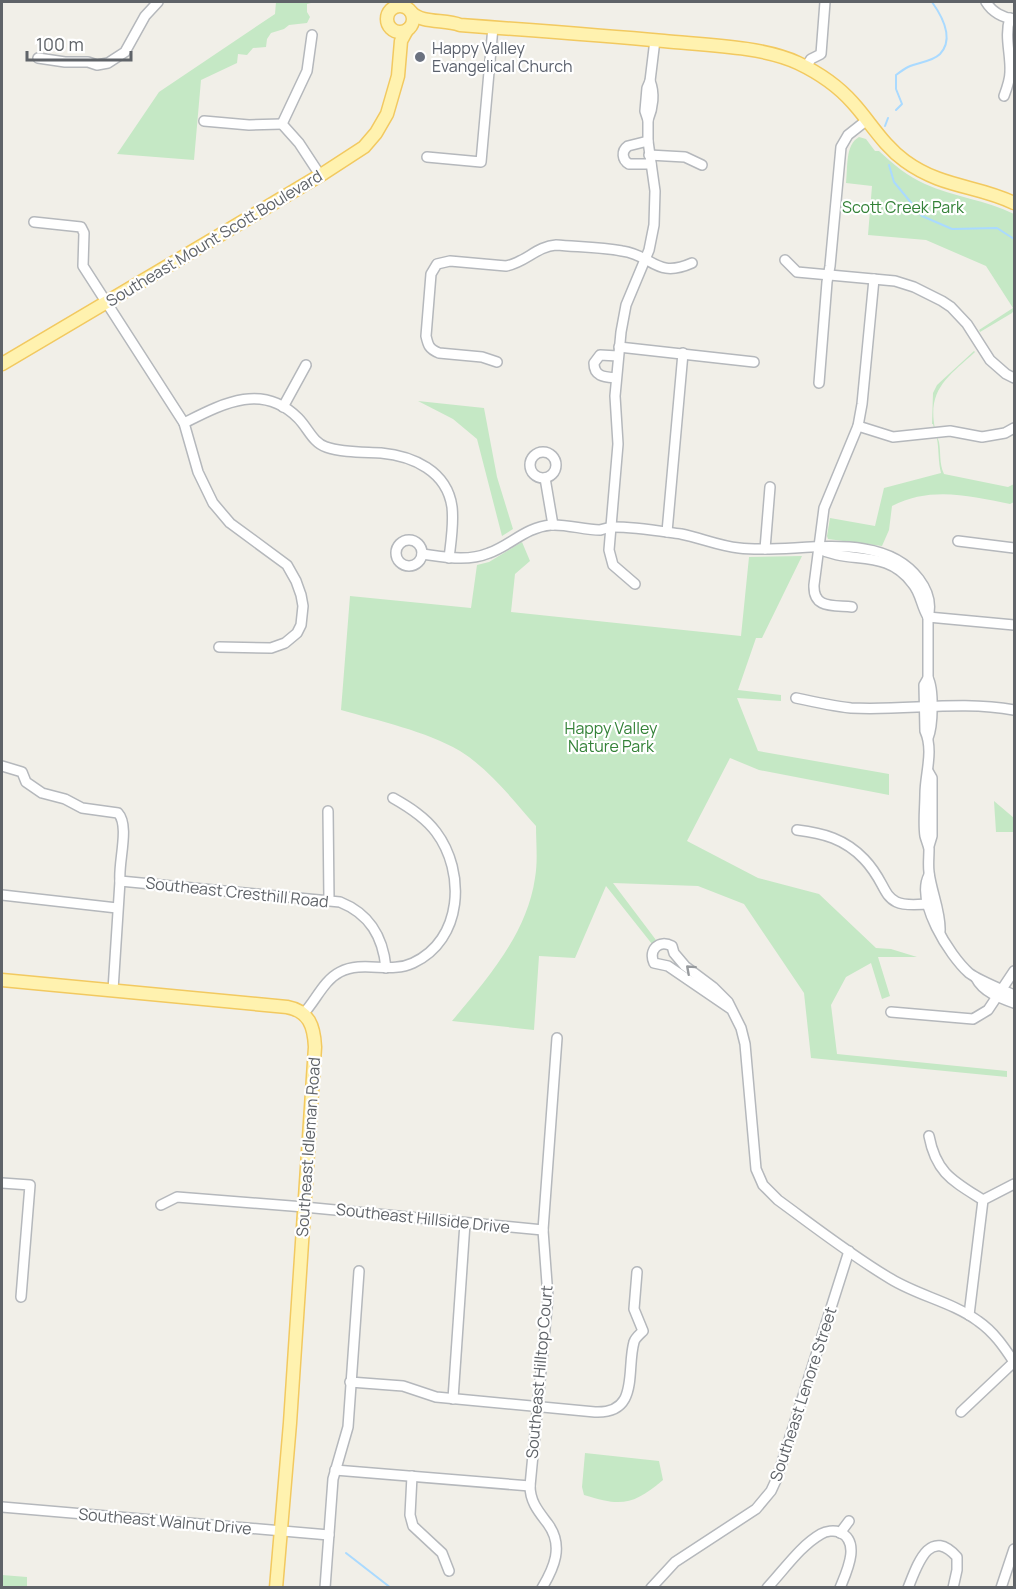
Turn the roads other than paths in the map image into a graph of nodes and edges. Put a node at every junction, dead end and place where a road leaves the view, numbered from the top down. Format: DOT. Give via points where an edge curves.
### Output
graph roads {
  1 [pos="158,2"];
  2 [pos="825,2"];
  3 [pos="986,2"];
  4 [pos="395,5"];
  5 [pos="408,8"];
  6 [pos="1012,18"];
  7 [pos="460,25"];
  8 [pos="493,27"];
  9 [pos="391,28"];
  10 [pos="408,29"];
  11 [pos="312,35"];
  12 [pos="655,40"];
  13 [pos="38,58"];
  14 [pos="806,67"];
  15 [pos="394,84"];
  16 [pos="1004,96"];
  17 [pos="867,120"];
  18 [pos="204,121"];
  19 [pos="282,124"];
  20 [pos="648,141"];
  21 [pos="427,157"];
  22 [pos="650,159"];
  23 [pos="702,165"];
  24 [pos="320,176"];
  25 [pos="1014,203"];
  26 [pos="34,222"];
  27 [pos="645,260"];
  28 [pos="784,260"];
  29 [pos="692,263"];
  30 [pos="828,275"];
  31 [pos="874,279"];
  32 [pos="106,303"];
  33 [pos="619,351"];
  34 [pos="683,353"];
  35 [pos="497,362"];
  36 [pos="754,362"];
  37 [pos="2,364"];
  38 [pos="306,365"];
  39 [pos="616,378"];
  40 [pos="1014,378"];
  41 [pos="819,383"];
  42 [pos="283,407"];
  43 [pos="184,423"];
  44 [pos="858,426"];
  45 [pos="1014,428"];
  46 [pos="545,478"];
  47 [pos="770,488"];
  48 [pos="553,525"];
  49 [pos="611,527"];
  50 [pos="667,532"];
  51 [pos="958,541"];
  52 [pos="817,548"];
  53 [pos="1014,548"];
  54 [pos="765,549"];
  55 [pos="422,554"];
  56 [pos="449,558"];
  57 [pos="635,584"];
  58 [pos="852,608"];
  59 [pos="928,617"];
  60 [pos="1014,625"];
  61 [pos="219,647"];
  62 [pos="796,698"];
  63 [pos="928,705"];
  64 [pos="1014,710"];
  65 [pos="2,766"];
  66 [pos="393,798"];
  67 [pos="327,812"];
  68 [pos="797,830"];
  69 [pos="120,881"];
  70 [pos="2,895"];
  71 [pos="328,900"];
  72 [pos="931,903"];
  73 [pos="117,908"];
  74 [pos="386,968"];
  75 [pos="1014,971"];
  76 [pos="2,980"];
  77 [pos="113,990"];
  78 [pos="1001,993"];
  79 [pos="1014,995"];
  80 [pos="1014,1003"];
  81 [pos="731,1010"];
  82 [pos="891,1012"];
  83 [pos="304,1013"];
  84 [pos="557,1038"];
  85 [pos="929,1136"];
  86 [pos="2,1183"];
  87 [pos="1014,1184"];
  88 [pos="983,1200"];
  89 [pos="161,1205"];
  90 [pos="304,1207"];
  91 [pos="465,1223"];
  92 [pos="543,1230"];
  93 [pos="849,1251"];
  94 [pos="359,1271"];
  95 [pos="637,1272"];
  96 [pos="21,1297"];
  97 [pos="969,1315"];
  98 [pos="1014,1362"];
  99 [pos="350,1382"];
  100 [pos="453,1399"];
  101 [pos="537,1406"];
  102 [pos="961,1412"];
  103 [pos="335,1470"];
  104 [pos="412,1476"];
  105 [pos="530,1486"];
  106 [pos="2,1507"];
  107 [pos="849,1521"];
  108 [pos="281,1531"];
  109 [pos="840,1533"];
  110 [pos="329,1535"];
  111 [pos="953,1538"];
  112 [pos="947,1548"];
  113 [pos="1014,1549"];
  114 [pos="449,1571"];
  115 [pos="276,1587"];
  116 [pos="325,1587"];
  117 [pos="542,1587"];
  118 [pos="651,1587"];
  119 [pos="767,1587"];
  120 [pos="840,1587"];
  121 [pos="908,1587"];
  122 [pos="953,1587"];
  123 [pos="1001,1587"];
  1 -- 13 [label="street" via="145,16 125,52 108,63"];
  2 -- 14 [label="street" via="820,54 811,58"];
  3 -- 6 [label="street" via="998,14"];
  4 -- 5 [label="main road"];
  4 -- 9 [label="main road" via="388,16"];
  5 -- 7 [label="main road" via="420,18"];
  5 -- 10 [label="main road" via="413,18"];
  6 -- 16 [label="street" via="1007,33 1009,83"];
  7 -- 8 [label="main road"];
  7 -- 10 [label="main road" via="420,25"];
  8 -- 12 [label="main road"];
  8 -- 21 [label="street" via="481,162"];
  9 -- 10 [label="main road"];
  9 -- 15 [label="main road, Southeast Mount Scott Boulevard"];
  10 -- 15 [label="main road, Southeast Mount Scott Boulevard" via="401,41"];
  11 -- 19 [label="street" via="307,71"];
  12 -- 14 [label="main road" via="761,52"];
  12 -- 20 [label="street"];
  14 -- 17 [label="main road" via="844,93"];
  15 -- 24 [label="main road, Southeast Mount Scott Boulevard" via="387,114 376,133 356,153"];
  17 -- 25 [label="main road" via="892,151 921,172"];
  17 -- 30 [label="street" via="848,135 841,147"];
  18 -- 19 [label="street"];
  19 -- 24 [label="street"];
  20 -- 22 [label="street"];
  20 -- 22 [label="street" via="627,146 624,159 634,166"];
  22 -- 23 [label="street" via="685,157"];
  22 -- 27 [label="street" via="655,213"];
  24 -- 32 [label="main road, Southeast Mount Scott Boulevard"];
  26 -- 32 [label="street" via="81,227 83,266"];
  27 -- 29 [label="street" via="672,270"];
  27 -- 33 [label="street" via="626,305"];
  27 -- 35 [label="street" via="622,251 556,245 545,246 516,265 450,261 437,264 431,274 428,345 439,353"];
  28 -- 30 [label="street" via="797,272"];
  30 -- 31 [label="street"];
  30 -- 41 [label="street"];
  31 -- 40 [label="street" via="905,283 942,301 967,324 990,360"];
  31 -- 44 [label="street"];
  32 -- 37 [label="main road, Southeast Mount Scott Boulevard"];
  32 -- 43 [label="street"];
  33 -- 34 [label="street"];
  33 -- 39 [label="street"];
  33 -- 39 [label="street" via="600,355 594,363 599,375"];
  34 -- 36 [label="street"];
  34 -- 50 [label="street"];
  38 -- 42 [label="street"];
  39 -- 49 [label="street" via="618,444"];
  42 -- 43 [label="street" via="256,399 236,400"];
  42 -- 56 [label="street" via="325,447 403,456 420,462 435,474 451,501"];
  43 -- 61 [label="street" via="198,472 213,503 230,523 287,565 303,606 301,626 285,644 270,648"];
  44 -- 45 [label="street" via="893,437 950,431 993,437"];
  44 -- 52 [label="street" via="828,493"];
  46 -- 48 [label="street"];
  47 -- 54 [label="street"];
  48 -- 49 [label="street" via="600,530"];
  48 -- 56 [label="street" via="526,531 482,556"];
  49 -- 50 [label="street"];
  49 -- 57 [label="street" via="609,550 613,565"];
  50 -- 54 [label="street" via="730,547"];
  51 -- 53 [label="street"];
  52 -- 54 [label="street"];
  52 -- 58 [label="street" via="814,597 824,604"];
  52 -- 59 [label="street" via="829,554 876,559 896,567 917,589"];
  55 -- 56 [label="street"];
  59 -- 60 [label="street"];
  59 -- 63 [label="street"];
  62 -- 63 [label="street" via="850,708"];
  63 -- 64 [label="street"];
  63 -- 72 [label="street" via="931,730 925,780 925,836 929,846"];
  65 -- 69 [label="street" via="22,772 26,782 42,794 82,808 118,813 123,823"];
  66 -- 74 [label="street" via="429,823 443,842 452,864 456,897 447,928 436,947 412,964"];
  67 -- 71 [label="street"];
  68 -- 72 [label="street" via="829,836 852,848 870,865 893,900 906,905"];
  69 -- 71 [label="street, Southeast Cresthill Road"];
  69 -- 73 [label="street"];
  70 -- 73 [label="street"];
  71 -- 74 [label="street, Southeast Cresthill Road" via="350,906 369,921 381,941"];
  72 -- 78 [label="street" via="940,931 956,958 976,978"];
  73 -- 77 [label="street"];
  74 -- 83 [label="street" via="341,971"];
  75 -- 78 [label="street"];
  76 -- 77 [label="main road"];
  77 -- 83 [label="main road" via="292,1008"];
  78 -- 79 [label="street"];
  78 -- 80 [label="street"];
  78 -- 82 [label="street" via="983,1014 973,1019"];
  81 -- 81 [label="street, one-way" via="722,995 685,966 672,946 656,945 652,950 654,963 668,966"];
  81 -- 93 [label="street" via="746,1044 754,1156 759,1176 778,1200"];
  83 -- 90 [label="main road, Southeast Idleman Road" via="313,1029 315,1047"];
  84 -- 92 [label="street, Southeast Hilltop Court"];
  85 -- 88 [label="street" via="938,1166"];
  86 -- 96 [label="street" via="30,1185"];
  87 -- 88 [label="street"];
  88 -- 97 [label="street"];
  89 -- 90 [label="street, Southeast Hillside Drive" via="177,1197"];
  90 -- 91 [label="street, Southeast Hillside Drive"];
  90 -- 108 [label="main road, Southeast Idleman Road"];
  91 -- 92 [label="street, Southeast Hillside Drive"];
  91 -- 100 [label="street"];
  92 -- 101 [label="street, Southeast Hilltop Court" via="548,1297"];
  93 -- 97 [label="street" via="909,1289"];
  93 -- 118 [label="street, Southeast Lenore Street" via="771,1491 756,1509 675,1562"];
  94 -- 99 [label="street"];
  95 -- 101 [label="street" via="634,1309 643,1331 634,1340 624,1402 603,1412"];
  97 -- 98 [label="street" via="993,1334"];
  98 -- 102 [label="street"];
  99 -- 100 [label="street" via="403,1386"];
  99 -- 103 [label="street" via="346,1438"];
  100 -- 101 [label="street"];
  101 -- 105 [label="street, Southeast Hilltop Court"];
  103 -- 104 [label="street"];
  103 -- 110 [label="street"];
  104 -- 105 [label="street"];
  104 -- 114 [label="street" via="413,1526 442,1553"];
  105 -- 117 [label="street, Southeast Hilltop Court" via="533,1502 550,1526 556,1543 552,1569"];
  106 -- 108 [label="street, Southeast Walnut Drive"];
  107 -- 109 [label="street"];
  108 -- 110 [label="street, Southeast Walnut Drive"];
  108 -- 115 [label="main road, Southeast Idleman Road"];
  109 -- 119 [label="street" via="827,1531 815,1538"];
  109 -- 120 [label="street" via="849,1540 851,1552"];
  110 -- 116 [label="street"];
  111 -- 112 [label="street"];
  112 -- 121 [label="street" via="932,1546 925,1551"];
  112 -- 122 [label="street" via="957,1559"];
  113 -- 123 [label="street"];
}
